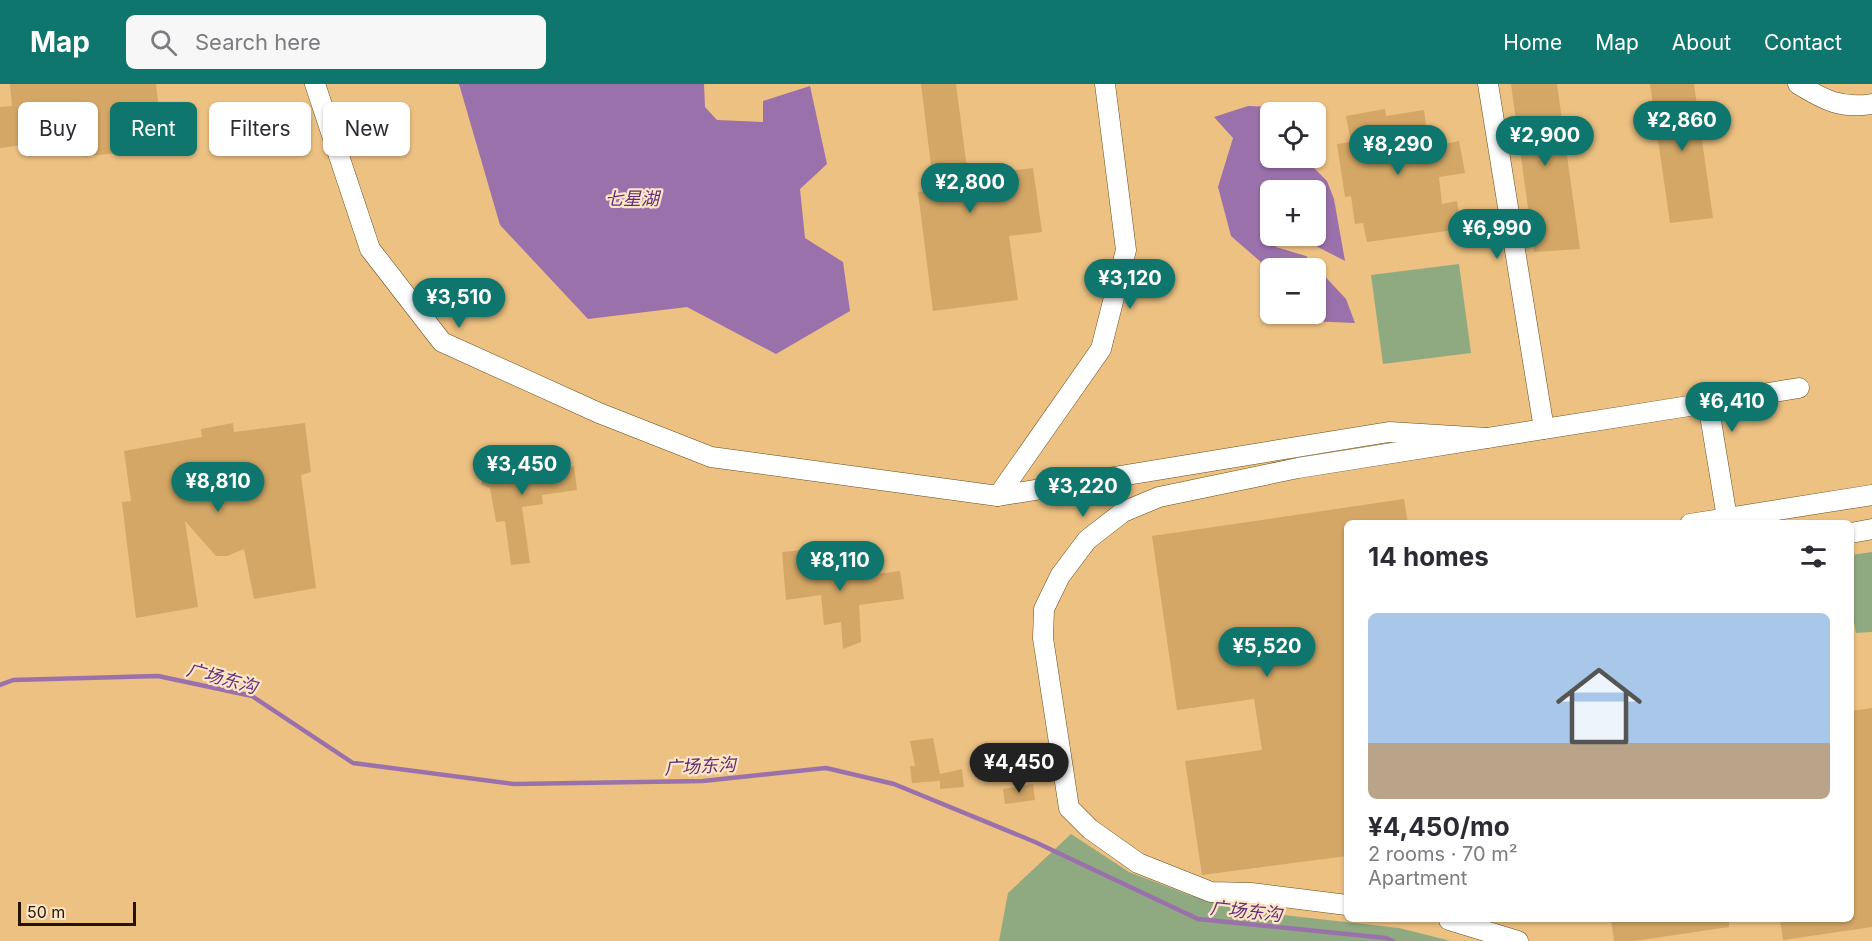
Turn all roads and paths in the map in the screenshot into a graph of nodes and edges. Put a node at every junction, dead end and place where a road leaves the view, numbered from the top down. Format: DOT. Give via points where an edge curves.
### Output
graph roads {
  1 [pos="315,84"];
  2 [pos="1105,84"];
  3 [pos="1488,84"];
  4 [pos="1798,84"];
  5 [pos="1872,104"];
  6 [pos="1799,388"];
  7 [pos="1708,403"];
  8 [pos="1544,429"];
  9 [pos="1487,438"];
  10 [pos="1872,495"];
  11 [pos="998,496"];
  12 [pos="1727,520"];
  13 [pos="1733,520"];
  14 [pos="1872,529"];
  15 [pos="1854,532"];
  16 [pos="1344,905"];
  17 [pos="1456,922"];
  18 [pos="1518,941"];
  1 -- 11 [label="street" via="370,249 442,342 711,457"];
  2 -- 11 [label="street" via="1126,250 1101,349"];
  3 -- 8 [label="street"];
  4 -- 5 [label="street" via="1841,105"];
  6 -- 7 [label="street"];
  7 -- 8 [label="street"];
  7 -- 12 [label="street"];
  8 -- 9 [label="street"];
  9 -- 11 [label="street" via="1389,432"];
  9 -- 16 [label="street" via="1298,468 1159,496 1123,512 1087,540 1060,576 1044,609 1043,638 1068,808 1138,863 1211,892"];
  10 -- 13 [label="street"];
  14 -- 15 [label="street"];
  17 -- 18 [label="street"];
}
